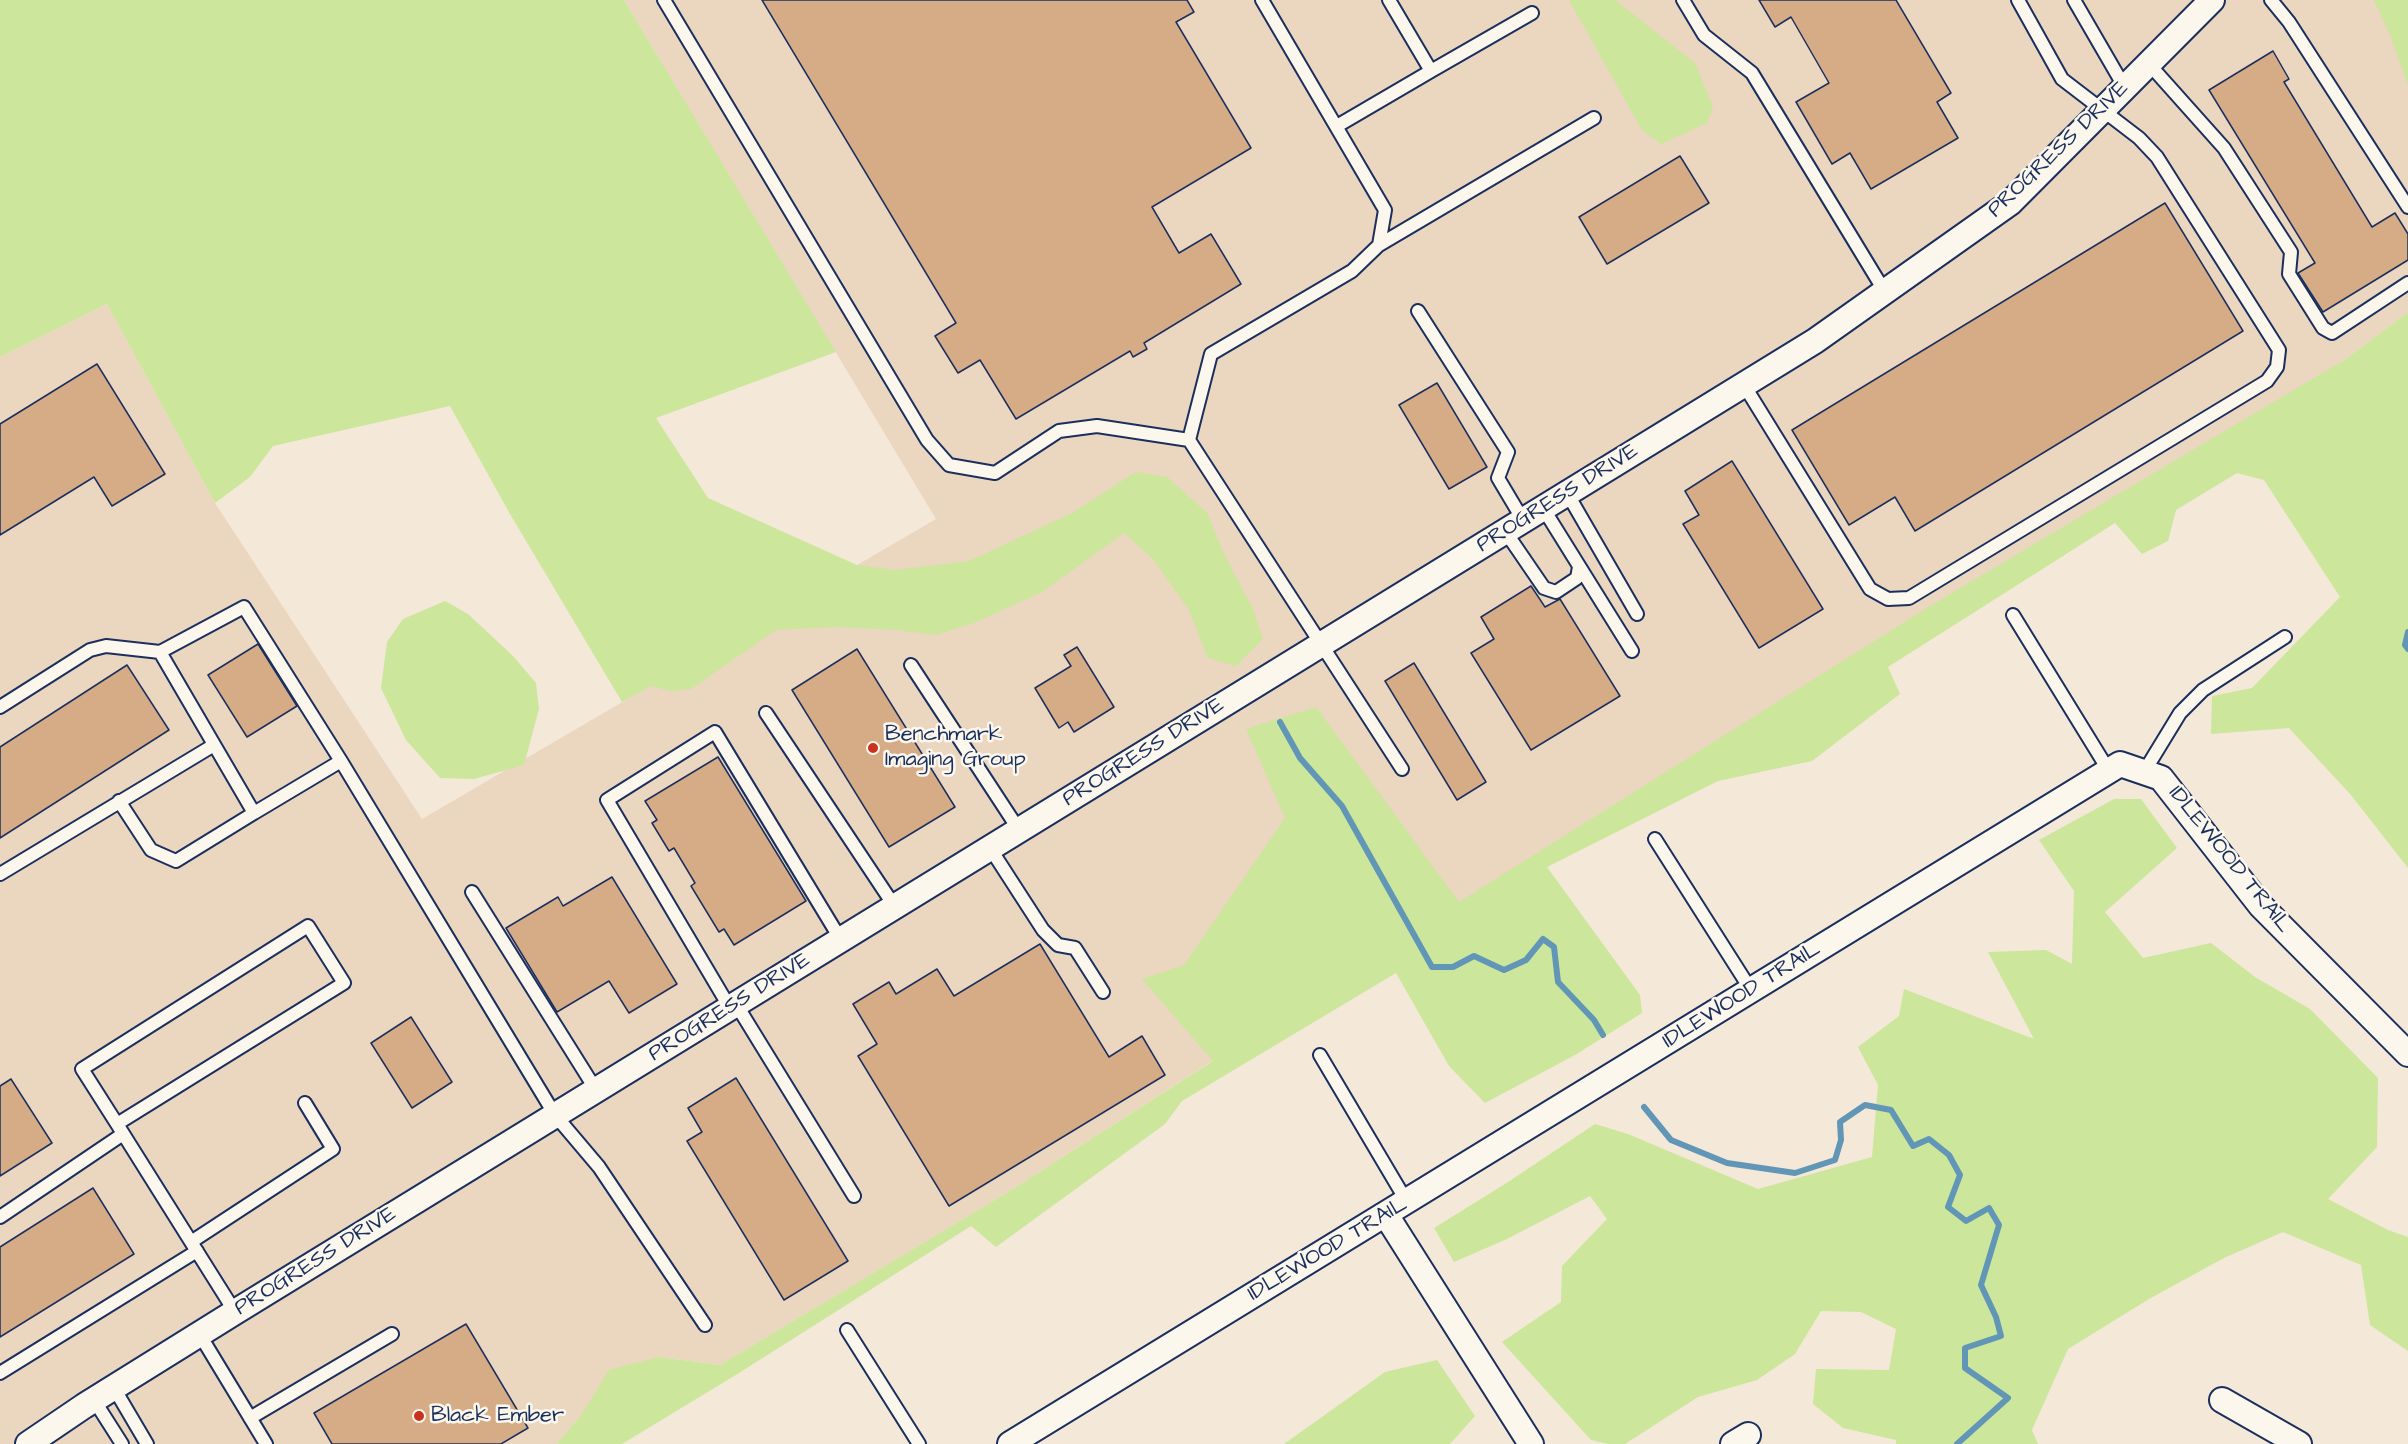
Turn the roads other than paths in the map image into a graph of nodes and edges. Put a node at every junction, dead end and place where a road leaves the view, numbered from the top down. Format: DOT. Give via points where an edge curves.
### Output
graph roads {
  1 [pos="664,0"];
  2 [pos="1262,0"];
  3 [pos="1389,0"];
  4 [pos="1683,0"];
  5 [pos="2018,0"];
  6 [pos="2074,0"];
  7 [pos="2212,0"];
  8 [pos="2271,0"];
  9 [pos="1532,13"];
  10 [pos="2149,64"];
  11 [pos="1431,71"];
  12 [pos="2124,88"];
  13 [pos="2103,110"];
  14 [pos="1594,118"];
  15 [pos="1337,126"];
  16 [pos="2408,207"];
  17 [pos="1378,244"];
  18 [pos="2408,283"];
  19 [pos="1884,292"];
  20 [pos="1418,311"];
  21 [pos="1744,385"];
  22 [pos="1189,441"];
  23 [pos="1567,493"];
  24 [pos="1523,520"];
  25 [pos="1579,567"];
  26 [pos="1637,614"];
  27 [pos="2013,615"];
  28 [pos="2285,637"];
  29 [pos="1320,645"];
  30 [pos="1632,651"];
  31 [pos="160,652"];
  32 [pos="911,665"];
  33 [pos="0,707"];
  34 [pos="766,713"];
  35 [pos="214,745"];
  36 [pos="341,761"];
  37 [pos="1402,769"];
  38 [pos="2109,771"];
  39 [pos="2144,772"];
  40 [pos="119,801"];
  41 [pos="254,813"];
  42 [pos="1019,830"];
  43 [pos="1655,839"];
  44 [pos="990,848"];
  45 [pos="0,874"];
  46 [pos="472,892"];
  47 [pos="895,907"];
  48 [pos="841,939"];
  49 [pos="1751,990"];
  50 [pos="1103,992"];
  51 [pos="733,1006"];
  52 [pos="2408,1054"];
  53 [pos="1320,1055"];
  54 [pos="596,1090"];
  55 [pos="304,1103"];
  56 [pos="555,1115"];
  57 [pos="120,1129"];
  58 [pos="854,1196"];
  59 [pos="1407,1202"];
  60 [pos="1386,1215"];
  61 [pos="0,1216"];
  62 [pos="194,1247"];
  63 [pos="235,1312"];
  64 [pos="705,1325"];
  65 [pos="847,1329"];
  66 [pos="200,1335"];
  67 [pos="392,1335"];
  68 [pos="0,1372"];
  69 [pos="104,1394"];
  70 [pos="2222,1400"];
  71 [pos="250,1418"];
  72 [pos="28,1444"];
  73 [pos="122,1444"];
  74 [pos="147,1444"];
  75 [pos="267,1444"];
  76 [pos="920,1444"];
  77 [pos="1010,1444"];
  78 [pos="1531,1444"];
  79 [pos="2299,1444"];
  1 -- 22 [label="lane" via="927,440 949,465 994,472 1059,431 1097,426"];
  2 -- 15 [label="lane"];
  3 -- 11 [label="lane"];
  4 -- 19 [label="lane" via="1704,35 1752,73"];
  5 -- 13 [label="lane" via="2062,79"];
  6 -- 12 [label="lane"];
  7 -- 10 [label="street, PROGRESS DRIVE"];
  8 -- 16 [label="lane"];
  9 -- 11 [label="lane"];
  10 -- 12 [label="street, PROGRESS DRIVE"];
  10 -- 18 [label="lane" via="2224,148 2291,252 2289,274 2323,328 2332,333"];
  11 -- 15 [label="lane"];
  12 -- 13 [label="street, PROGRESS DRIVE"];
  13 -- 19 [label="street, PROGRESS DRIVE" via="2010,203"];
  13 -- 21 [label="lane" via="2157,157 2278,350 2277,367 2267,381 1909,598 1888,599 1870,589"];
  14 -- 17 [label="lane"];
  15 -- 17 [label="lane" via="1385,210"];
  17 -- 22 [label="lane" via="1352,271 1211,354"];
  19 -- 21 [label="street, PROGRESS DRIVE"];
  20 -- 24 [label="lane" via="1508,452 1498,478"];
  21 -- 23 [label="street, PROGRESS DRIVE"];
  22 -- 29 [label="lane"];
  23 -- 24 [label="street, PROGRESS DRIVE"];
  23 -- 26 [label="lane"];
  24 -- 25 [label="lane"];
  24 -- 25 [label="lane" via="1544,588 1556,592 1576,578"];
  24 -- 29 [label="street, PROGRESS DRIVE"];
  25 -- 30 [label="lane"];
  27 -- 38 [label="lane"];
  28 -- 39 [label="lane" via="2203,690 2180,713"];
  29 -- 37 [label="lane"];
  29 -- 42 [label="street, PROGRESS DRIVE"];
  31 -- 33 [label="lane" via="106,645 90,650"];
  31 -- 35 [label="lane"];
  31 -- 36 [label="lane" via="244,607"];
  32 -- 42 [label="lane"];
  34 -- 47 [label="lane"];
  35 -- 40 [label="lane"];
  35 -- 41 [label="lane"];
  36 -- 41 [label="lane"];
  36 -- 56 [label="lane"];
  38 -- 39 [label="street, IDLEWOOD TRAIL" via="2120,764"];
  38 -- 49 [label="street, IDLEWOOD TRAIL"];
  39 -- 52 [label="street, IDLEWOOD TRAIL" via="2162,777 2260,906"];
  40 -- 41 [label="lane" via="151,850 176,861"];
  40 -- 45 [label="lane"];
  42 -- 44 [label="street, PROGRESS DRIVE"];
  43 -- 49 [label="lane"];
  44 -- 47 [label="street, PROGRESS DRIVE"];
  44 -- 50 [label="lane" via="1043,930 1058,945 1075,948"];
  46 -- 54 [label="lane"];
  47 -- 48 [label="street, PROGRESS DRIVE"];
  48 -- 51 [label="street, PROGRESS DRIVE"];
  48 -- 51 [label="lane" via="715,732 607,800"];
  49 -- 59 [label="street, IDLEWOOD TRAIL"];
  51 -- 54 [label="street, PROGRESS DRIVE"];
  51 -- 58 [label="lane"];
  53 -- 59 [label="lane"];
  54 -- 56 [label="street, PROGRESS DRIVE"];
  55 -- 62 [label="lane" via="333,1149"];
  56 -- 63 [label="street, PROGRESS DRIVE"];
  56 -- 64 [label="lane" via="599,1167"];
  57 -- 57 [label="lane" via="82,1069 308,926 344,983"];
  57 -- 61 [label="lane"];
  57 -- 62 [label="lane"];
  59 -- 60 [label="street, IDLEWOOD TRAIL"];
  60 -- 77 [label="street, IDLEWOOD TRAIL"];
  60 -- 78 [label="street"];
  62 -- 63 [label="lane"];
  62 -- 68 [label="lane"];
  63 -- 66 [label="street, PROGRESS DRIVE"];
  65 -- 76 [label="lane"];
  66 -- 69 [label="street, PROGRESS DRIVE"];
  66 -- 71 [label="lane"];
  67 -- 71 [label="lane"];
  69 -- 72 [label="street, PROGRESS DRIVE"];
  69 -- 73 [label="lane"];
  69 -- 74 [label="lane"];
  70 -- 79 [label="street"];
  71 -- 75 [label="lane"];
}
